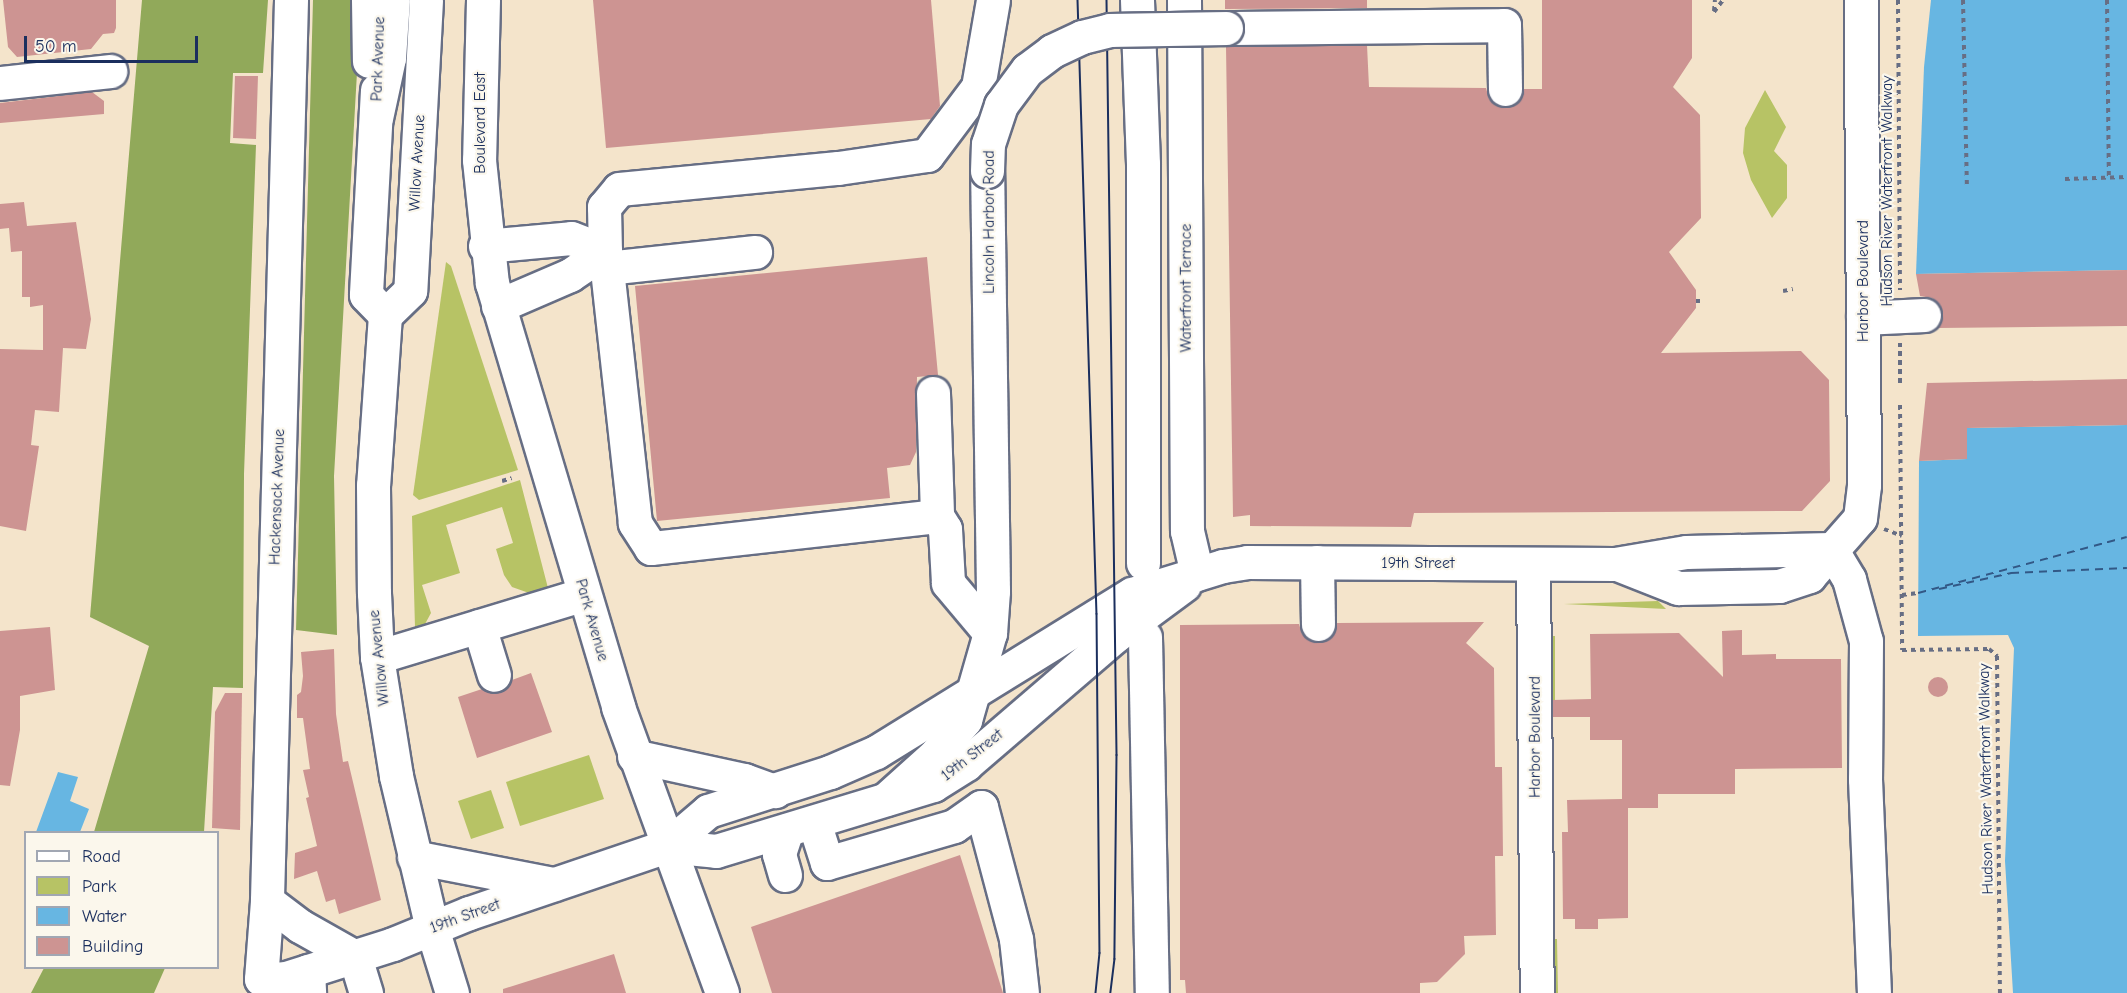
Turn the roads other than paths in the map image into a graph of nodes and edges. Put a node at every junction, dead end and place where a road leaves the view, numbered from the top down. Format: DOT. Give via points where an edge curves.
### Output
graph roads {
  1 [pos="291,0"];
  2 [pos="368,0"];
  3 [pos="380,0"];
  4 [pos="393,0"];
  5 [pos="426,0"];
  6 [pos="483,0"];
  7 [pos="993,0"];
  8 [pos="1137,0"];
  9 [pos="1184,0"];
  10 [pos="1861,0"];
  11 [pos="110,71"];
  12 [pos="0,83"];
  13 [pos="1505,88"];
  14 [pos="376,118"];
  15 [pos="485,246"];
  16 [pos="755,252"];
  17 [pos="606,260"];
  18 [pos="498,306"];
  19 [pos="385,315"];
  20 [pos="1912,316"];
  21 [pos="1863,318"];
  22 [pos="933,393"];
  23 [pos="938,516"];
  24 [pos="1831,549"];
  25 [pos="1317,562"];
  26 [pos="1143,563"];
  27 [pos="1533,564"];
  28 [pos="1197,574"];
  29 [pos="584,594"];
  30 [pos="1318,624"];
  31 [pos="479,626"];
  32 [pos="990,633"];
  33 [pos="1145,637"];
  34 [pos="377,657"];
  35 [pos="494,675"];
  36 [pos="976,689"];
  37 [pos="634,756"];
  38 [pos="774,791"];
  39 [pos="886,798"];
  40 [pos="800,826"];
  41 [pos="667,846"];
  42 [pos="414,857"];
  43 [pos="785,875"];
  44 [pos="557,884"];
  45 [pos="267,901"];
  46 [pos="432,928"];
  47 [pos="355,957"];
  48 [pos="309,982"];
  49 [pos="261,986"];
  50 [pos="720,992"];
  51 [pos="366,993"];
  52 [pos="452,993"];
  53 [pos="1022,993"];
  54 [pos="1152,993"];
  55 [pos="1537,993"];
  56 [pos="1874,993"];
  1 -- 45 [label="main road, Hackensack Avenue"];
  2 -- 14 [label="main road" via="369,63"];
  3 -- 14 [label="main road, Park Avenue"];
  4 -- 14 [label="main road" via="389,58"];
  5 -- 19 [label="main road, Willow Avenue" via="410,291"];
  6 -- 15 [label="main road, Boulevard East" via="478,119"];
  7 -- 17 [label="main road" via="978,87 927,155 773,176 619,189 604,207"];
  8 -- 26 [label="main road" via="1143,164"];
  9 -- 28 [label="main road, Waterfront Terrace" via="1187,531"];
  10 -- 21 [label="main road, Harbor Boulevard"];
  11 -- 12 [label="main road"];
  13 -- 32 [label="main road, Lincoln Harbor Road, bridge" via="1504,25 1110,30 1052,51 1027,70 1001,105 988,144 993,591"];
  14 -- 19 [label="main road" via="366,295"];
  15 -- 17 [label="main road" via="571,238"];
  15 -- 18 [label="main road, Park Avenue"];
  16 -- 17 [label="main road"];
  17 -- 18 [label="main road"];
  17 -- 23 [label="main road" via="635,523 651,548"];
  18 -- 29 [label="main road, Park Avenue"];
  19 -- 34 [label="main road, Willow Avenue" via="373,484"];
  20 -- 21 [label="main road"];
  21 -- 24 [label="main road, Harbor Boulevard" via="1864,496 1855,526"];
  22 -- 23 [label="main road"];
  23 -- 32 [label="main road" via="945,529 948,583"];
  24 -- 27 [label="main road, Harbor Boulevard" via="1809,576 1779,586 1678,588 1615,564"];
  24 -- 56 [label="main road" via="1849,579 1866,641 1865,779"];
  25 -- 27 [label="main road, 19th Street"];
  25 -- 28 [label="main road, 19th Street" via="1235,563"];
  25 -- 30 [label="main road"];
  27 -- 55 [label="main road, Harbor Boulevard"];
  28 -- 36 [label="main road, 19th Street" via="1132,594"];
  28 -- 39 [label="main road, 19th Street" via="1115,636 960,768 933,785"];
  29 -- 31 [label="main road"];
  29 -- 37 [label="main road, Park Avenue"];
  31 -- 34 [label="main road"];
  31 -- 35 [label="main road"];
  32 -- 36 [label="main road, Lincoln Harbor Road"];
  33 -- 54 [label="main road"];
  34 -- 42 [label="main road, Willow Avenue" via="394,766"];
  36 -- 38 [label="main road, 19th Street" via="876,752"];
  36 -- 39 [label="main road, Lincoln Harbor Road" via="965,720 955,734"];
  37 -- 38 [label="main road" via="744,780"];
  37 -- 41 [label="main road, Park Avenue"];
  38 -- 41 [label="main road, 19th Street" via="708,811"];
  39 -- 40 [label="main road, 19th Street"];
  40 -- 41 [label="main road, 19th Street" via="716,850"];
  40 -- 43 [label="main road" via="779,854"];
  40 -- 53 [label="main road" via="827,863 954,826 981,807 1016,939"];
  41 -- 44 [label="main road, 19th Street"];
  41 -- 50 [label="main road, Park Avenue"];
  42 -- 44 [label="main road"];
  42 -- 46 [label="main road, Willow Avenue"];
  44 -- 46 [label="main road, 19th Street"];
  45 -- 47 [label="main road" via="300,926"];
  45 -- 49 [label="main road, Hackensack Avenue"];
  46 -- 47 [label="main road, 19th Street"];
  46 -- 52 [label="main road, Willow Avenue"];
  47 -- 48 [label="main road, 19th Street"];
  47 -- 51 [label="main road"];
  48 -- 49 [label="main road, 19th Street"];
}
